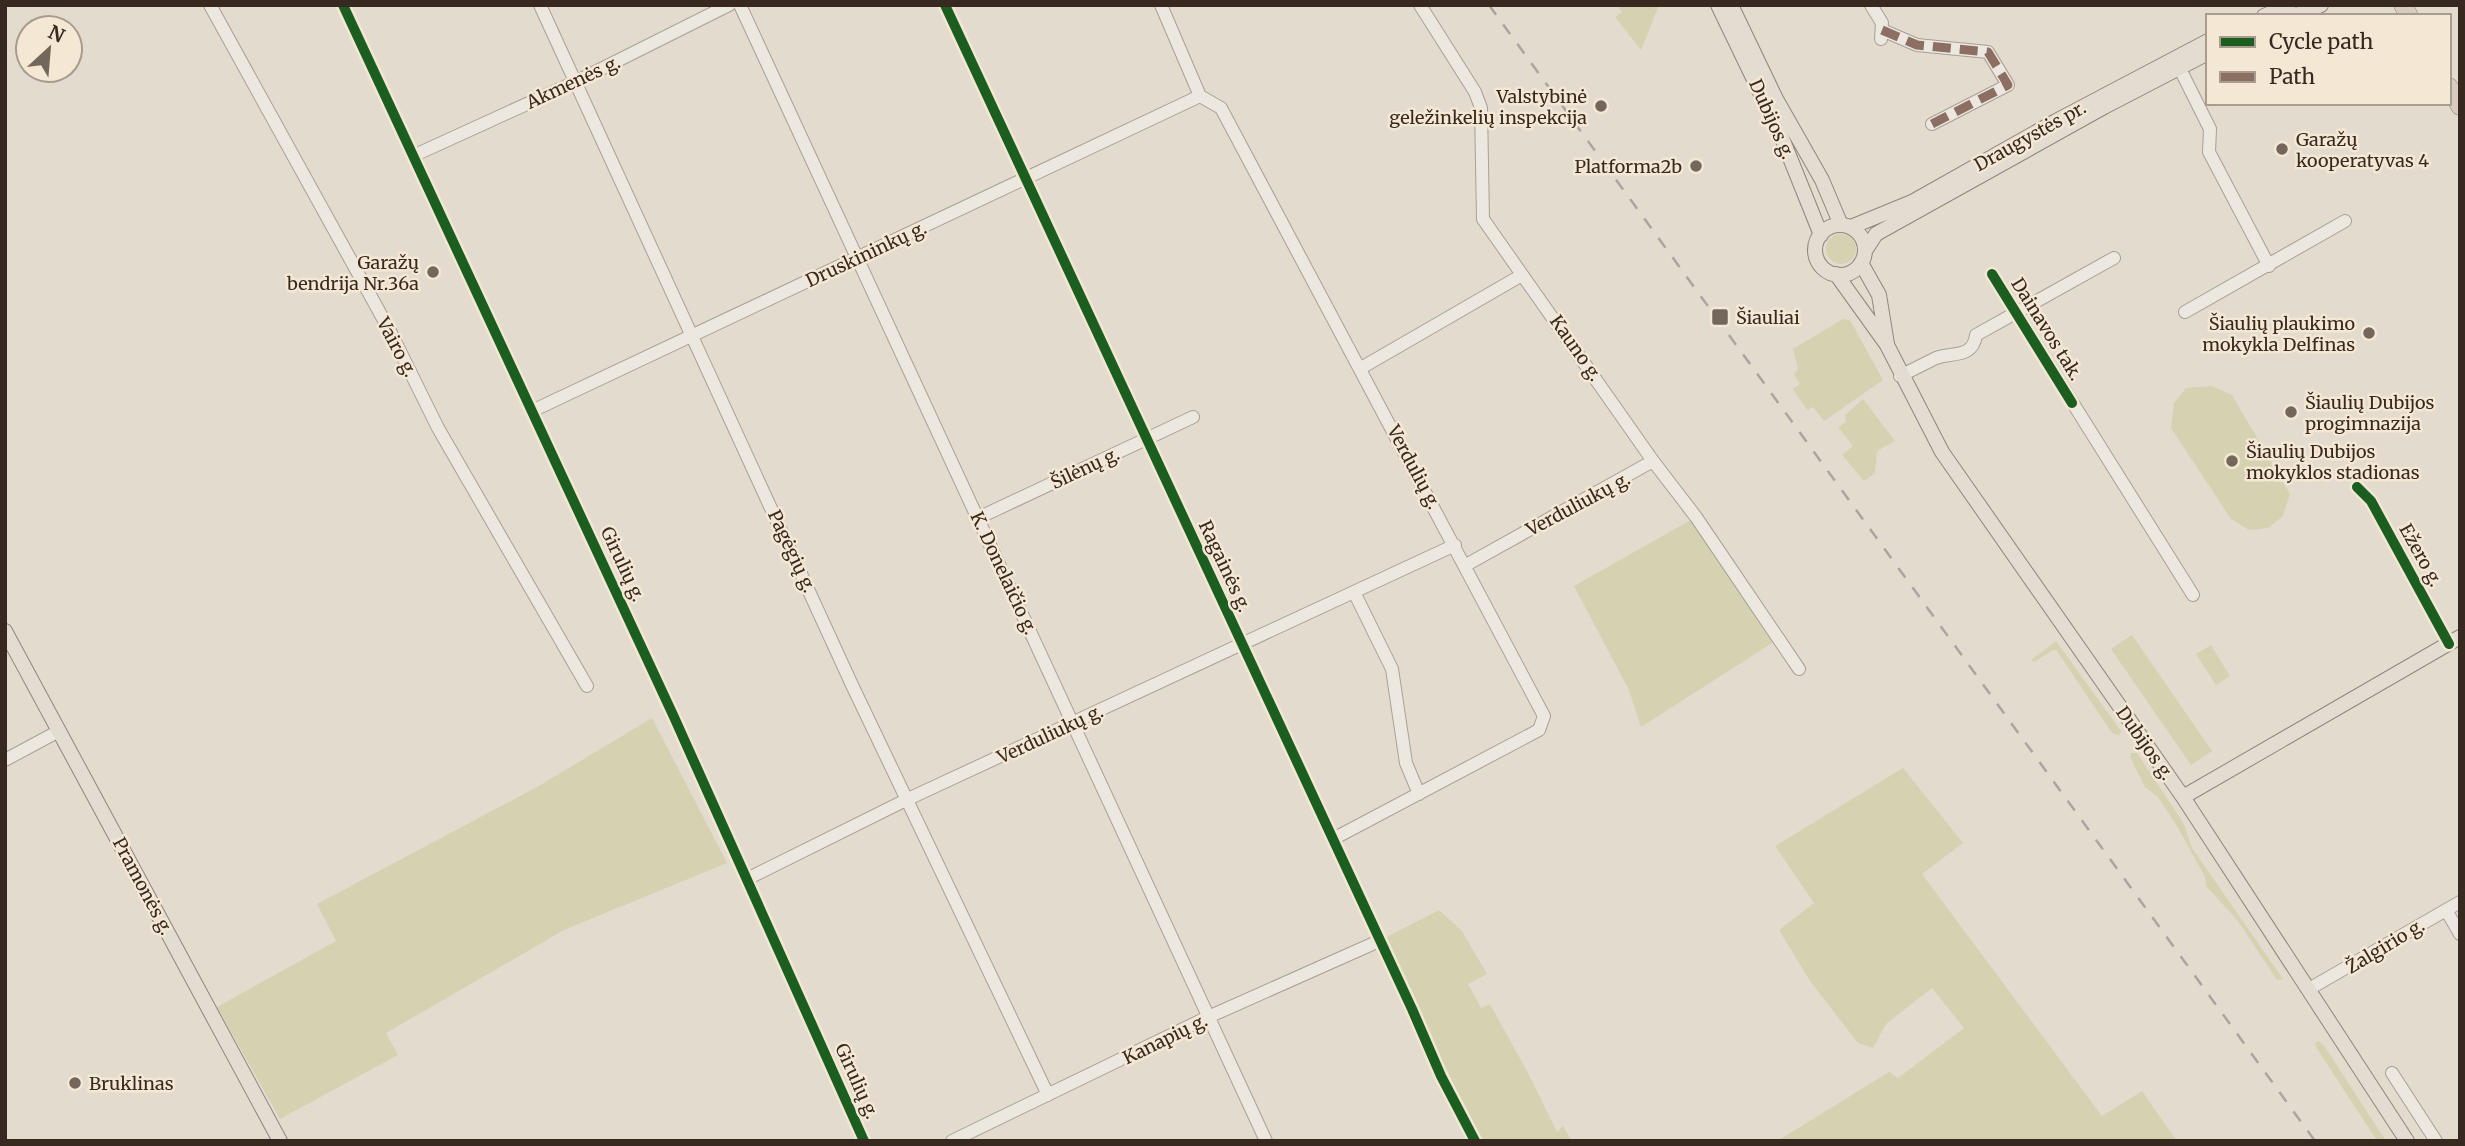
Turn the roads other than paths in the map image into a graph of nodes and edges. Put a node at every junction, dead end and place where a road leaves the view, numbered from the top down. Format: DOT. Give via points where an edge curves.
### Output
graph roads {
  1 [pos="210,5"];
  2 [pos="343,5"];
  3 [pos="540,5"];
  4 [pos="729,5"];
  5 [pos="740,5"];
  6 [pos="946,5"];
  7 [pos="1161,5"];
  8 [pos="1420,5"];
  9 [pos="1718,5"];
  10 [pos="1731,5"];
  11 [pos="1871,5"];
  12 [pos="2288,5"];
  13 [pos="2321,5"];
  14 [pos="2268,14"];
  15 [pos="2299,14"];
  16 [pos="2206,42"];
  17 [pos="2206,54"];
  18 [pos="2176,62"];
  19 [pos="575,82"];
  20 [pos="2451,90"];
  21 [pos="1200,96"];
  22 [pos="2460,106"];
  23 [pos="1932,124"];
  24 [pos="415,155"];
  25 [pos="1027,180"];
  26 [pos="2345,221"];
  27 [pos="1846,226"];
  28 [pos="1821,234"];
  29 [pos="859,257"];
  30 [pos="1863,257"];
  31 [pos="2115,258"];
  32 [pos="2269,266"];
  33 [pos="1836,274"];
  34 [pos="1992,274"];
  35 [pos="1522,275"];
  36 [pos="2015,312"];
  37 [pos="2185,312"];
  38 [pos="692,336"];
  39 [pos="1887,345"];
  40 [pos="1361,368"];
  41 [pos="1900,376"];
  42 [pos="532,411"];
  43 [pos="1193,417"];
  44 [pos="1147,439"];
  45 [pos="1653,461"];
  46 [pos="2357,487"];
  47 [pos="978,518"];
  48 [pos="1455,545"];
  49 [pos="1466,565"];
  50 [pos="1354,592"];
  51 [pos="2193,595"];
  52 [pos="5,631"];
  53 [pos="2454,640"];
  54 [pos="1243,644"];
  55 [pos="1799,669"];
  56 [pos="587,686"];
  57 [pos="1073,723"];
  58 [pos="59,731"];
  59 [pos="5,760"];
  60 [pos="1419,794"];
  61 [pos="2183,797"];
  62 [pos="908,799"];
  63 [pos="1333,839"];
  64 [pos="747,879"];
  65 [pos="2460,902"];
  66 [pos="2445,910"];
  67 [pos="2460,934"];
  68 [pos="1379,940"];
  69 [pos="2309,989"];
  70 [pos="1206,1018"];
  71 [pos="2392,1073"];
  72 [pos="1048,1095"];
  73 [pos="280,1141"];
  74 [pos="864,1141"];
  75 [pos="953,1141"];
  76 [pos="1266,1141"];
  77 [pos="1475,1141"];
  78 [pos="2407,1141"];
  79 [pos="2436,1141"];
  1 -- 56 [label="street, Vairo g." via="391,333 438,428"];
  2 -- 24 [label="street, Girulių g."];
  3 -- 19 [label="street, Pagėgių g."];
  4 -- 19 [label="street, Akmenės g."];
  5 -- 29 [label="street, K. Donelaičio g."];
  6 -- 25 [label="street, Ragainės g."];
  7 -- 21 [label="street, Verdulių g."];
  8 -- 35 [label="street, Kauno g." via="1475,92 1482,125 1483,219"];
  9 -- 28 [label="main road, Dubijos g." via="1782,138"];
  10 -- 27 [label="main road, Dubijos g."];
  11 -- 23 [label="street" via="1882,23 1882,35 1917,45 1988,52 2008,85"];
  12 -- 14 [label="main road"];
  13 -- 15 [label="main road"];
  16 -- 18 [label="main road, Draugystės pr."];
  17 -- 18 [label="main road, Draugystės pr."];
  18 -- 27 [label="main road, Draugystės pr." via="1912,202"];
  18 -- 30 [label="main road, Draugystės pr." via="1876,234"];
  18 -- 32 [label="street" via="2210,129 2209,152"];
  19 -- 24 [label="street, Akmenės g."];
  19 -- 38 [label="street, Pagėgių g."];
  20 -- 22 [label="highway"];
  21 -- 25 [label="street, Druskininkų g."];
  21 -- 40 [label="street, Verdulių g." via="1221,108"];
  24 -- 42 [label="street, Girulių g."];
  25 -- 29 [label="street, Druskininkų g."];
  25 -- 44 [label="street, Ragainės g."];
  26 -- 32 [label="street"];
  27 -- 28 [label="main road" via="1830,227"];
  27 -- 30 [label="main road" via="1862,237"];
  28 -- 33 [label="main road" via="1816,256 1826,270"];
  29 -- 38 [label="street, Druskininkų g."];
  29 -- 47 [label="street, K. Donelaičio g."];
  30 -- 33 [label="main road" via="1853,271"];
  30 -- 39 [label="main road, Dubijos g." via="1879,295"];
  31 -- 36 [label="street"];
  32 -- 37 [label="street"];
  33 -- 39 [label="main road, Dubijos g."];
  34 -- 36 [label="street, Dainavos tak."];
  35 -- 40 [label="street"];
  35 -- 45 [label="street, Kauno g."];
  36 -- 41 [label="street" via="1976,335 1971,347 1959,356 1939,357"];
  36 -- 51 [label="street, Dainavos tak."];
  38 -- 42 [label="street, Druskininkų g."];
  38 -- 62 [label="street, Pagėgių g."];
  39 -- 41 [label="main road, Dubijos g."];
  40 -- 48 [label="street, Verdulių g."];
  41 -- 61 [label="main road, Dubijos g." via="1955,472"];
  42 -- 64 [label="street, Girulių g."];
  43 -- 44 [label="street, Šilėnų g."];
  44 -- 47 [label="street, Šilėnų g."];
  44 -- 54 [label="street, Ragainės g."];
  45 -- 49 [label="street, Verduliukų g."];
  45 -- 55 [label="street, Kauno g."];
  46 -- 53 [label="street, Ežero g." via="2371,501"];
  47 -- 57 [label="street, K. Donelaičio g."];
  48 -- 49 [label="street, Verdulių g."];
  48 -- 50 [label="street, Verduliukų g."];
  49 -- 60 [label="street, Verdulių g." via="1544,722 1539,730"];
  50 -- 54 [label="street, Verduliukų g."];
  50 -- 60 [label="street" via="1392,669 1406,763"];
  52 -- 58 [label="main road, Pramonės g."];
  53 -- 61 [label="main road, Ežero g."];
  54 -- 57 [label="street, Verduliukų g."];
  54 -- 63 [label="street, Ragainės g."];
  57 -- 62 [label="street, Verduliukų g."];
  57 -- 70 [label="street, K. Donelaičio g."];
  58 -- 59 [label="street"];
  58 -- 73 [label="main road, Pramonės g."];
  60 -- 63 [label="street, Verdulių g."];
  61 -- 69 [label="main road, Dubijos g."];
  62 -- 64 [label="street, Verduliukų g."];
  62 -- 72 [label="street, Pagėgių g."];
  63 -- 68 [label="street, Ragainės g."];
  64 -- 74 [label="street, Girulių g."];
  65 -- 66 [label="street, Žalgirio g."];
  66 -- 67 [label="street"];
  66 -- 69 [label="street, Žalgirio g."];
  68 -- 70 [label="street, Kanapių g."];
  68 -- 77 [label="street, Ragainės g."];
  69 -- 78 [label="main road, Dubijos g."];
  70 -- 72 [label="street, Kanapių g."];
  70 -- 76 [label="street, K. Donelaičio g."];
  71 -- 79 [label="street"];
  72 -- 75 [label="street, Kanapių g."];
}
